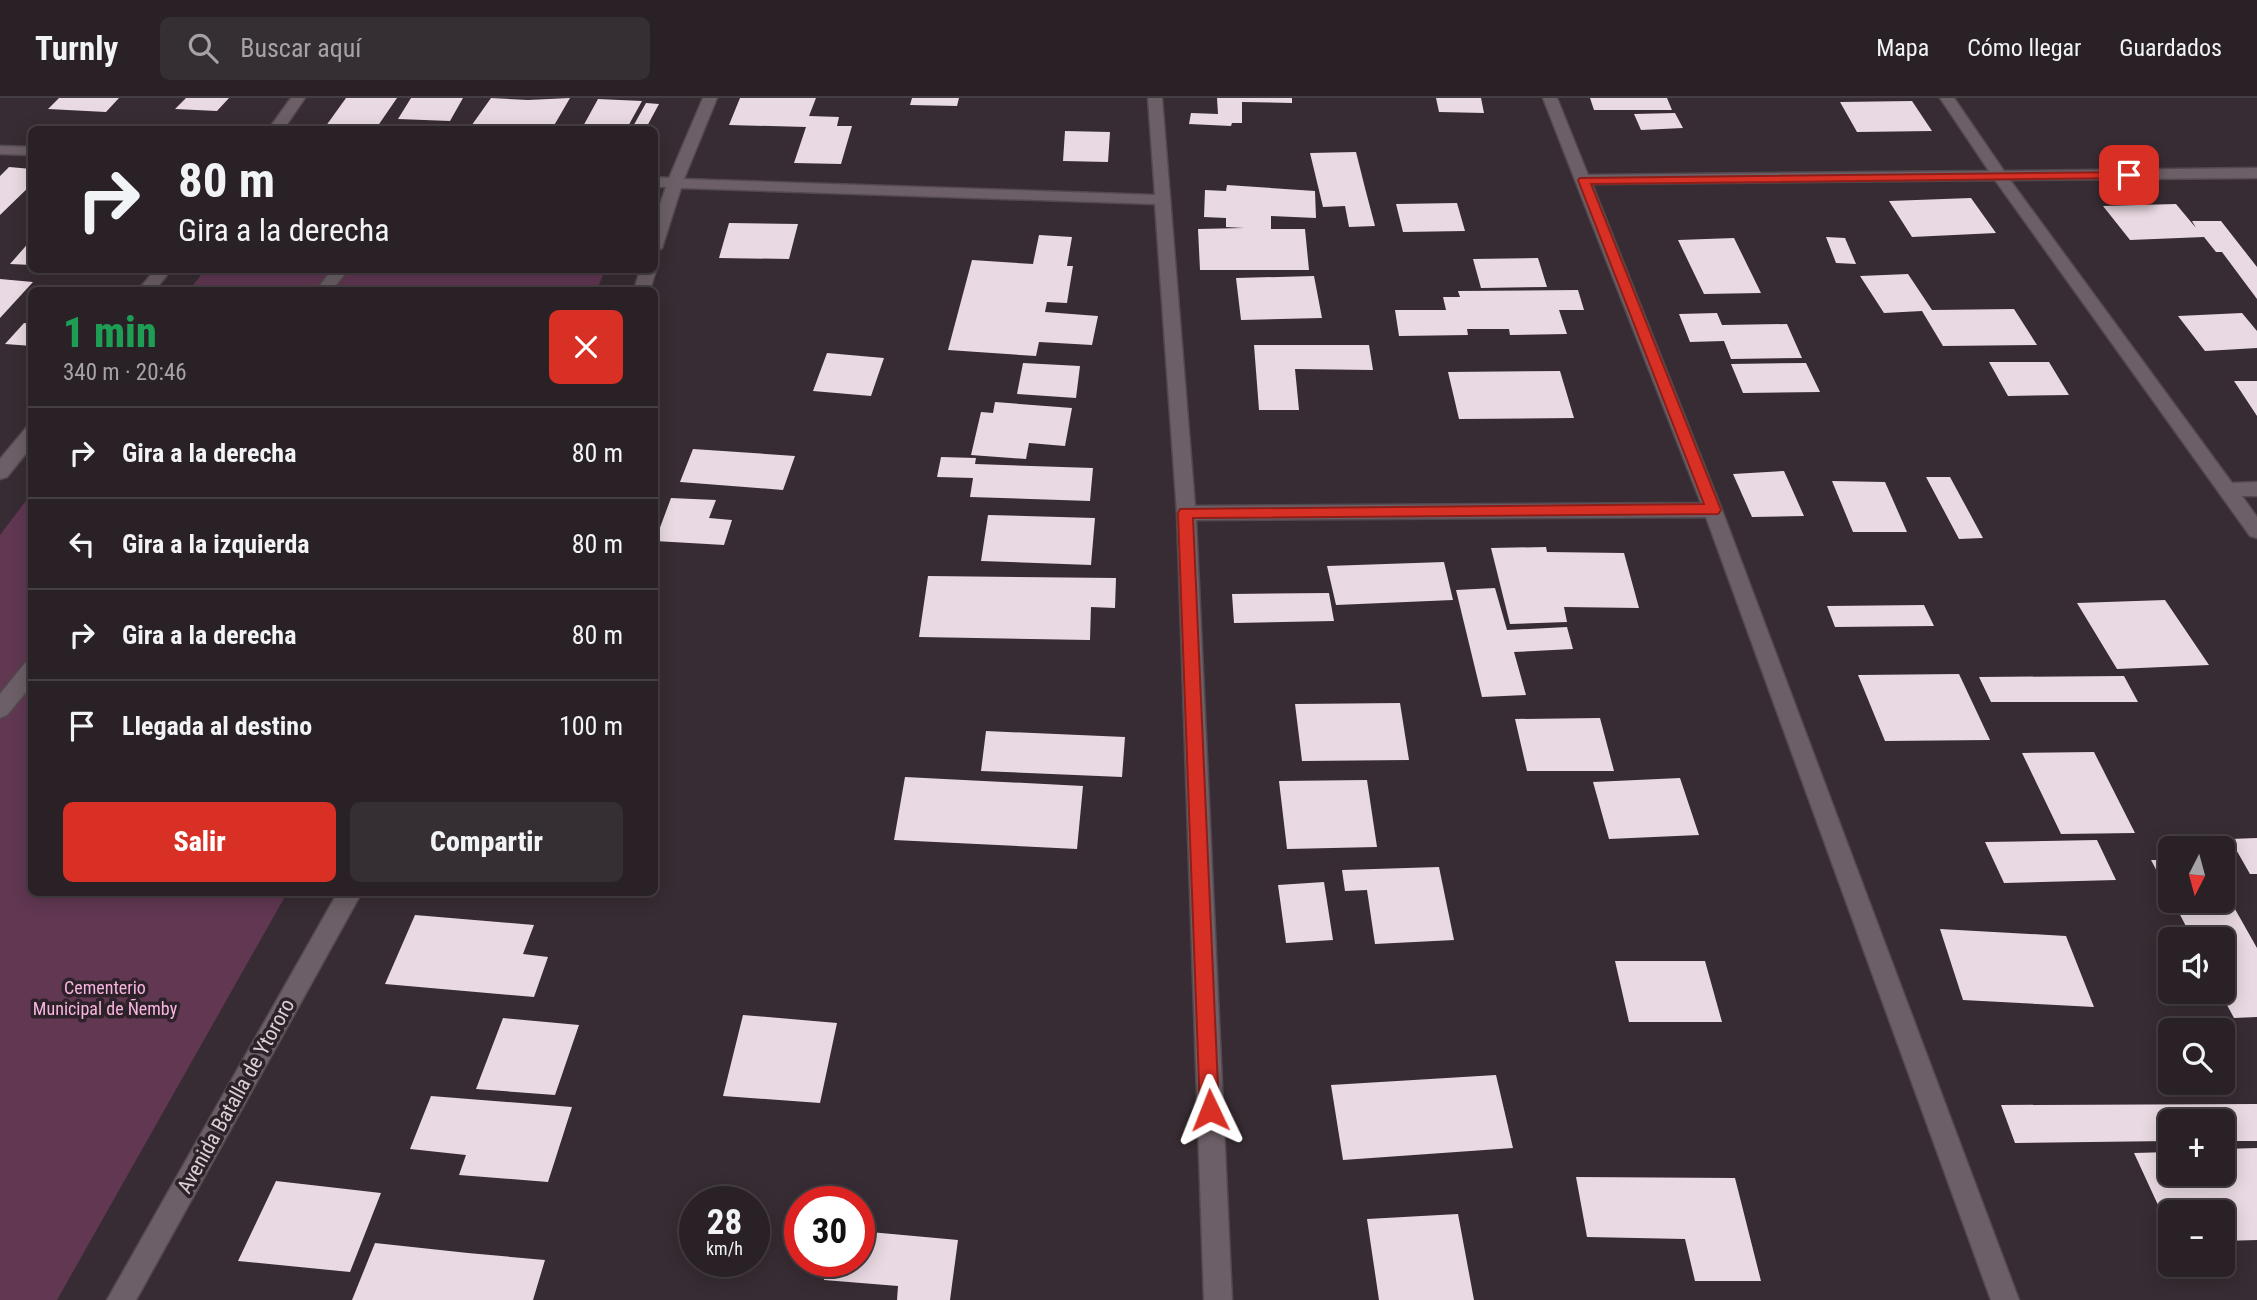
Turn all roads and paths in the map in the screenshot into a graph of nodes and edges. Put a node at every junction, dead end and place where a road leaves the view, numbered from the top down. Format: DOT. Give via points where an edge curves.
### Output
graph roads {
  1 [pos="298,98"];
  2 [pos="710,98"];
  3 [pos="1155,98"];
  4 [pos="1550,98"];
  5 [pos="1947,98"];
  6 [pos="278,126"];
  7 [pos="0,150"];
  8 [pos="28,151"];
  9 [pos="2257,173"];
  10 [pos="2001,178"];
  11 [pos="1584,180"];
  12 [pos="658,182"];
  13 [pos="674,183"];
  14 [pos="1162,200"];
  15 [pos="658,235"];
  16 [pos="160,273"];
  17 [pos="338,273"];
  18 [pos="149,287"];
  19 [pos="326,287"];
  20 [pos="28,438"];
  21 [pos="0,471"];
  22 [pos="2257,489"];
  23 [pos="2229,490"];
  24 [pos="1713,510"];
  25 [pos="1185,513"];
  26 [pos="2257,531"];
  27 [pos="28,674"];
  28 [pos="0,709"];
  29 [pos="349,896"];
  30 [pos="121,1300"];
  31 [pos="1218,1300"];
  32 [pos="2005,1300"];
  1 -- 6 [label="street"];
  2 -- 13 [label="street"];
  3 -- 14 [label="street"];
  4 -- 11 [label="street"];
  5 -- 10 [label="street"];
  7 -- 8 [label="street"];
  9 -- 10 [label="street"];
  10 -- 11 [label="street"];
  10 -- 23 [label="street"];
  11 -- 24 [label="street"];
  12 -- 13 [label="street"];
  13 -- 14 [label="street"];
  13 -- 15 [label="street"];
  14 -- 25 [label="street"];
  16 -- 18 [label="street"];
  17 -- 19 [label="street"];
  20 -- 21 [label="street"];
  22 -- 23 [label="street"];
  23 -- 26 [label="street"];
  24 -- 25 [label="street"];
  24 -- 32 [label="street"];
  25 -- 31 [label="street"];
  27 -- 28 [label="street"];
  29 -- 30 [label="street, Avenida Batalla de Ytororo"];
}
